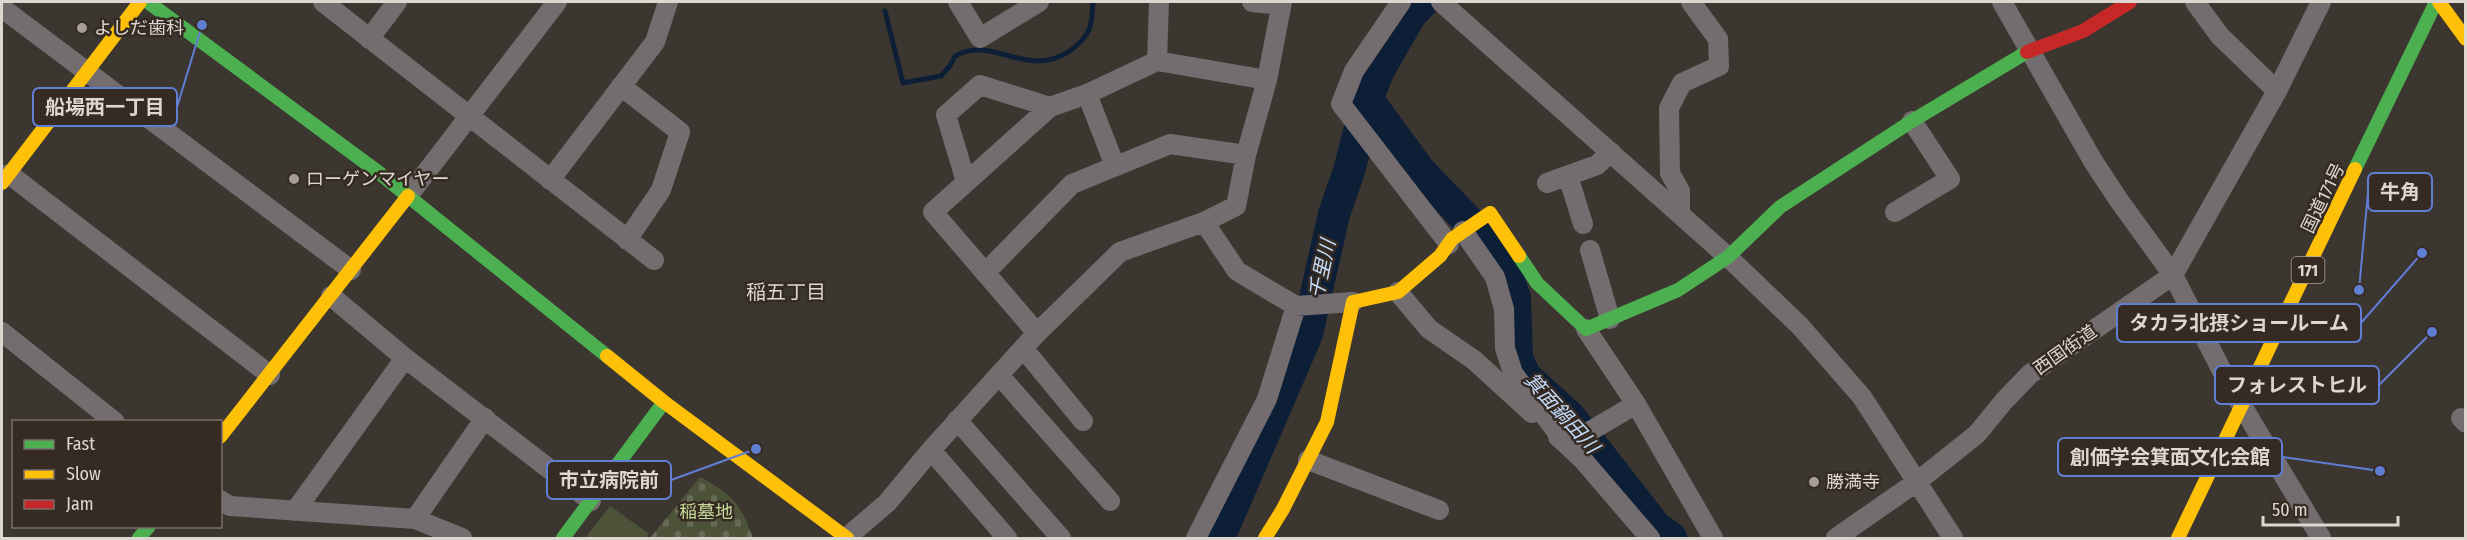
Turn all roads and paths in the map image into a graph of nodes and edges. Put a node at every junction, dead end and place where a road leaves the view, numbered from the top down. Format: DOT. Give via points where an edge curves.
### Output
graph roads {
  1 [pos="140,2"];
  2 [pos="148,2"];
  3 [pos="322,2"];
  4 [pos="397,2"];
  5 [pos="556,2"];
  6 [pos="668,2"];
  7 [pos="957,2"];
  8 [pos="1039,2"];
  9 [pos="1159,2"];
  10 [pos="1252,2"];
  11 [pos="1401,2"];
  12 [pos="1691,2"];
  13 [pos="2002,2"];
  14 [pos="2130,2"];
  15 [pos="2195,2"];
  16 [pos="2321,2"];
  17 [pos="2438,2"];
  18 [pos="1281,3"];
  19 [pos="2,8"];
  20 [pos="1454,8"];
  21 [pos="369,39"];
  22 [pos="2466,39"];
  23 [pos="2029,51"];
  24 [pos="1157,62"];
  25 [pos="86,72"];
  26 [pos="1268,80"];
  27 [pos="621,87"];
  28 [pos="2277,91"];
  29 [pos="1087,94"];
  30 [pos="1050,107"];
  31 [pos="469,114"];
  32 [pos="1912,121"];
  33 [pos="1611,152"];
  34 [pos="1246,155"];
  35 [pos="1115,166"];
  36 [pos="1568,176"];
  37 [pos="5,179"];
  38 [pos="550,180"];
  39 [pos="966,182"];
  40 [pos="1547,183"];
  41 [pos="408,196"];
  42 [pos="1895,212"];
  43 [pos="1680,214"];
  44 [pos="1204,222"];
  45 [pos="1583,224"];
  46 [pos="1459,234"];
  47 [pos="627,240"];
  48 [pos="1590,250"];
  49 [pos="1728,257"];
  50 [pos="654,260"];
  51 [pos="351,270"];
  52 [pos="986,273"];
  53 [pos="2173,274"];
  54 [pos="1398,292"];
  55 [pos="331,296"];
  56 [pos="1353,302"];
  57 [pos="1296,306"];
  58 [pos="1610,319"];
  59 [pos="1586,329"];
  60 [pos="2,332"];
  61 [pos="1037,333"];
  62 [pos="1023,348"];
  63 [pos="405,358"];
  64 [pos="270,375"];
  65 [pos="999,375"];
  66 [pos="664,402"];
  67 [pos="1636,404"];
  68 [pos="2242,407"];
  69 [pos="485,418"];
  70 [pos="113,420"];
  71 [pos="957,420"];
  72 [pos="1083,421"];
  73 [pos="222,434"];
  74 [pos="1569,441"];
  75 [pos="931,450"];
  76 [pos="1308,460"];
  77 [pos="1918,481"];
  78 [pos="222,501"];
  79 [pos="591,501"];
  80 [pos="1110,501"];
  81 [pos="1439,510"];
  82 [pos="295,511"];
  83 [pos="415,519"];
  84 [pos="462,538"];
  85 [pos="563,538"];
  86 [pos="846,538"];
  87 [pos="1007,538"];
  88 [pos="1061,538"];
  89 [pos="1196,538"];
  90 [pos="1265,538"];
  91 [pos="1650,538"];
  92 [pos="1713,538"];
  93 [pos="1836,538"];
  94 [pos="1953,538"];
  95 [pos="2178,538"];
  96 [pos="2321,538"];
  1 -- 25 [label="main road"];
  2 -- 41 [label="main road"];
  3 -- 21 [label="street"];
  4 -- 21 [label="street"];
  5 -- 31 [label="street"];
  6 -- 27 [label="street" via="655,42"];
  7 -- 8 [label="street" via="980,38"];
  9 -- 24 [label="street"];
  10 -- 18 [label="street"];
  11 -- 46 [label="street" via="1354,71 1341,104 1379,153"];
  12 -- 43 [label="street" via="1718,39 1719,66 1682,83 1669,108 1670,173 1680,190"];
  13 -- 23 [label="street"];
  14 -- 23 [label="main road" via="2083,31"];
  15 -- 28 [label="street" via="2220,36"];
  16 -- 28 [label="street, 西国街道"];
  17 -- 22 [label="main road"];
  17 -- 68 [label="main road, 国道171号 / 171"];
  18 -- 26 [label="street"];
  19 -- 25 [label="street"];
  20 -- 33 [label="street"];
  21 -- 31 [label="street"];
  23 -- 32 [label="main road"];
  23 -- 53 [label="street" via="2105,180"];
  24 -- 26 [label="street"];
  24 -- 29 [label="street"];
  25 -- 37 [label="main road"];
  25 -- 51 [label="street"];
  26 -- 34 [label="street"];
  27 -- 38 [label="street"];
  27 -- 47 [label="street" via="680,132 661,190"];
  28 -- 53 [label="street, 西国街道"];
  29 -- 30 [label="street"];
  29 -- 35 [label="street"];
  30 -- 39 [label="street"];
  30 -- 39 [label="street" via="980,85 946,115"];
  31 -- 38 [label="street"];
  31 -- 41 [label="street"];
  32 -- 42 [label="street" via="1950,179"];
  32 -- 49 [label="main road" via="1780,207"];
  33 -- 36 [label="street" via="1598,165"];
  33 -- 43 [label="street"];
  34 -- 35 [label="street" via="1170,144"];
  34 -- 44 [label="street" via="1236,206"];
  35 -- 52 [label="street" via="1072,184"];
  36 -- 40 [label="street"];
  36 -- 45 [label="street"];
  37 -- 64 [label="street"];
  38 -- 47 [label="street"];
  39 -- 52 [label="street" via="933,212"];
  41 -- 51 [label="main road"];
  41 -- 66 [label="main road"];
  43 -- 49 [label="street"];
  44 -- 57 [label="street" via="1237,271"];
  44 -- 61 [label="street" via="1120,252"];
  46 -- 54 [label="main road"];
  46 -- 59 [label="main road" via="1490,213 1536,283"];
  46 -- 74 [label="street" via="1495,277 1504,309 1505,348 1511,369"];
  47 -- 50 [label="street"];
  48 -- 58 [label="street"];
  49 -- 58 [label="main road" via="1678,290"];
  49 -- 77 [label="street" via="1800,326 1862,396"];
  51 -- 55 [label="main road"];
  52 -- 61 [label="street"];
  53 -- 68 [label="street"];
  53 -- 77 [label="street, 西国街道" via="2030,374 1977,434"];
  54 -- 56 [label="main road"];
  54 -- 74 [label="street" via="1429,329 1474,360"];
  55 -- 63 [label="street"];
  55 -- 64 [label="main road"];
  56 -- 57 [label="street"];
  56 -- 76 [label="main road" via="1327,422"];
  57 -- 89 [label="street" via="1267,399"];
  58 -- 59 [label="main road"];
  59 -- 67 [label="street"];
  60 -- 70 [label="street"];
  61 -- 62 [label="street"];
  62 -- 65 [label="street"];
  62 -- 72 [label="street"];
  63 -- 69 [label="street"];
  63 -- 82 [label="street"];
  64 -- 73 [label="main road"];
  65 -- 71 [label="street"];
  65 -- 80 [label="street"];
  66 -- 79 [label="main road"];
  66 -- 86 [label="main road"];
  67 -- 74 [label="street"];
  67 -- 92 [label="street"];
  68 -- 95 [label="main road, 国道171号 / 171"];
  68 -- 96 [label="street"];
  69 -- 79 [label="street"];
  69 -- 83 [label="street"];
  71 -- 75 [label="street"];
  71 -- 88 [label="street"];
  74 -- 91 [label="street"];
  75 -- 86 [label="street" via="887,503"];
  75 -- 87 [label="street"];
  76 -- 81 [label="street"];
  76 -- 90 [label="main road"];
  77 -- 93 [label="street, 西国街道"];
  77 -- 94 [label="street"];
  78 -- 82 [label="street" via="230,506"];
  79 -- 85 [label="main road"];
  82 -- 83 [label="street"];
  83 -- 84 [label="street"];
}
